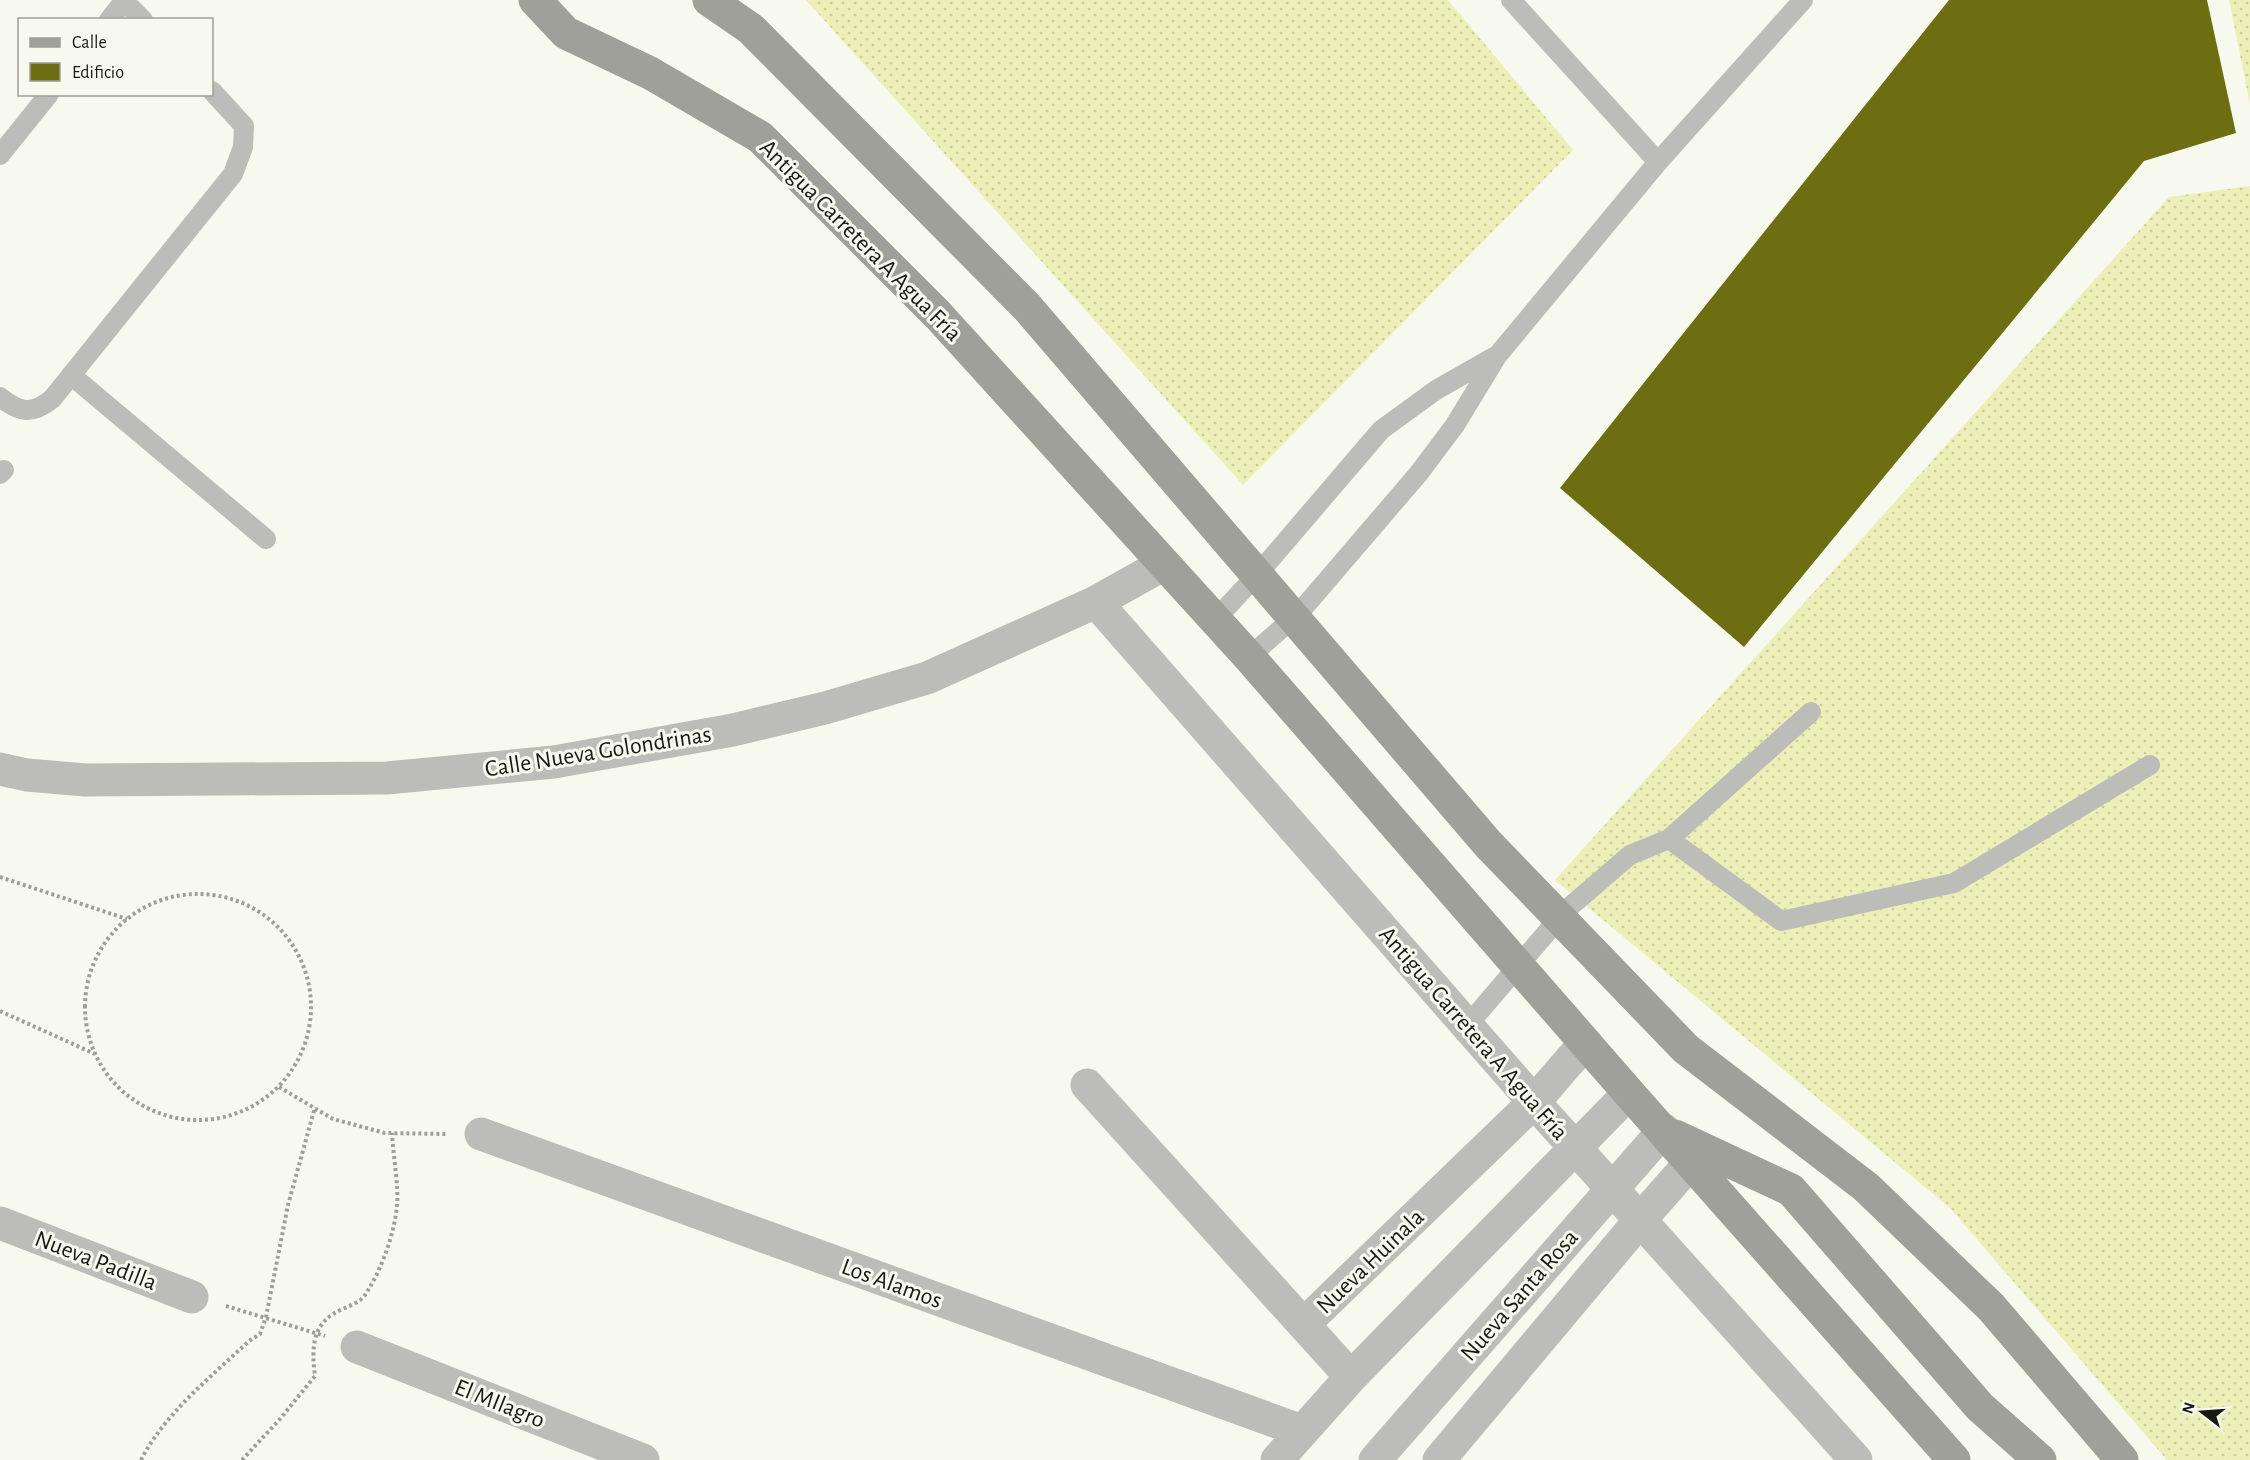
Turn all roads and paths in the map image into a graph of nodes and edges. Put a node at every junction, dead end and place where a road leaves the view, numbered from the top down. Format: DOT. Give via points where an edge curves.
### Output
graph roads {
  1 [pos="124,0"];
  2 [pos="535,0"];
  3 [pos="709,0"];
  4 [pos="1512,0"];
  5 [pos="1803,0"];
  6 [pos="110,18"];
  7 [pos="140,18"];
  8 [pos="213,92"];
  9 [pos="47,96"];
  10 [pos="0,155"];
  11 [pos="1658,162"];
  12 [pos="1497,356"];
  13 [pos="71,375"];
  14 [pos="0,397"];
  15 [pos="266,539"];
  16 [pos="1164,564"];
  17 [pos="1257,575"];
  18 [pos="1096,602"];
  19 [pos="1294,618"];
  20 [pos="1215,620"];
  21 [pos="1249,657"];
  22 [pos="1811,712"];
  23 [pos="2150,765"];
  24 [pos="0,769"];
  25 [pos="1669,839"];
  26 [pos="0,877"];
  27 [pos="1559,918"];
  28 [pos="127,919"];
  29 [pos="1517,965"];
  30 [pos="0,1011"];
  31 [pos="1467,1026"];
  32 [pos="1585,1042"];
  33 [pos="95,1054"];
  34 [pos="1087,1085"];
  35 [pos="279,1087"];
  36 [pos="1629,1094"];
  37 [pos="1534,1102"];
  38 [pos="315,1107"];
  39 [pos="1664,1131"];
  40 [pos="392,1133"];
  41 [pos="481,1134"];
  42 [pos="1575,1147"];
  43 [pos="1691,1162"];
  44 [pos="1612,1187"];
  45 [pos="1641,1219"];
  46 [pos="0,1224"];
  47 [pos="192,1297"];
  48 [pos="266,1317"];
  49 [pos="1304,1324"];
  50 [pos="316,1334"];
  51 [pos="357,1347"];
  52 [pos="1352,1377"];
  53 [pos="1302,1431"];
  54 [pos="1386,1456"];
  55 [pos="141,1460"];
  56 [pos="242,1460"];
  57 [pos="643,1460"];
  58 [pos="1277,1460"];
  59 [pos="1439,1460"];
  60 [pos="1856,1460"];
  61 [pos="1954,1460"];
  62 [pos="2040,1460"];
  63 [pos="2122,1460"];
  1 -- 6 [label="lane"];
  1 -- 7 [label="lane"];
  2 -- 16 [label="street, Antigua Carretera A Agua Fría" via="566,33 650,73 760,137 938,315"];
  3 -- 17 [label="street" via="751,29 1027,307"];
  4 -- 11 [label="lane"];
  5 -- 11 [label="lane"];
  8 -- 13 [label="lane" via="244,126 243,147 233,174"];
  9 -- 10 [label="lane"];
  11 -- 12 [label="lane"];
  12 -- 17 [label="lane" via="1437,390 1381,430"];
  12 -- 19 [label="lane" via="1455,425 1419,472"];
  13 -- 14 [label="lane" via="39,409 24,411"];
  13 -- 15 [label="lane"];
  16 -- 18 [label="street, Calle Nueva Golondrinas"];
  16 -- 20 [label="street, Antigua Carretera A Agua Fría"];
  17 -- 19 [label="street"];
  17 -- 20 [label="lane"];
  18 -- 24 [label="street, Calle Nueva Golondrinas" via="927,678 733,730 554,762 375,778 85,780"];
  18 -- 31 [label="street, Antigua Carretera A Agua Fría"];
  19 -- 21 [label="lane"];
  19 -- 27 [label="street" via="1488,844"];
  20 -- 21 [label="street, Antigua Carretera A Agua Fría"];
  21 -- 29 [label="street, Antigua Carretera A Agua Fría"];
  22 -- 25 [label="lane"];
  23 -- 25 [label="lane" via="1954,883 1781,921"];
  25 -- 27 [label="lane" via="1630,855"];
  26 -- 28 [label="path"];
  27 -- 29 [label="lane"];
  27 -- 63 [label="street" via="1686,1049 1866,1187 1950,1267 1991,1307"];
  28 -- 33 [label="path" via="107,940 92,966 86,995 86,1025"];
  28 -- 35 [label="path" via="160,900 197,893 235,899 268,918 294,946 308,980 310,1018 301,1055"];
  29 -- 31 [label="lane"];
  29 -- 32 [label="street, Antigua Carretera A Agua Fría"];
  30 -- 33 [label="path"];
  31 -- 37 [label="street, Antigua Carretera A Agua Fría"];
  32 -- 36 [label="street, Antigua Carretera A Agua Fría"];
  32 -- 37 [label="street, Nueva Huinala"];
  33 -- 35 [label="path" via="112,1080 135,1101 163,1115 194,1121 225,1117 254,1106"];
  34 -- 49 [label="street, Nueva Huinala"];
  35 -- 38 [label="path"];
  36 -- 39 [label="street, Antigua Carretera A Agua Fría"];
  36 -- 42 [label="street"];
  37 -- 42 [label="street, Antigua Carretera A Agua Fría"];
  37 -- 49 [label="street, Nueva Huinala"];
  38 -- 40 [label="path" via="333,1119"];
  38 -- 48 [label="path" via="288,1205"];
  39 -- 43 [label="street, Antigua Carretera A Agua Fría"];
  39 -- 44 [label="street, Nueva Santa Rosa"];
  39 -- 62 [label="street" via="1791,1190 1980,1407"];
  40 -- 41 [label="path"];
  40 -- 50 [label="path" via="397,1205 389,1243 366,1295 333,1314"];
  41 -- 53 [label="street, Los Alamos"];
  42 -- 44 [label="street, Antigua Carretera A Agua Fría"];
  42 -- 52 [label="street"];
  43 -- 45 [label="street, Nueva Santa Rosa"];
  43 -- 61 [label="street, Antigua Carretera A Agua Fría"];
  44 -- 45 [label="street, Antigua Carretera A Agua Fría"];
  44 -- 54 [label="street, Nueva Santa Rosa"];
  45 -- 59 [label="street, Nueva Santa Rosa"];
  45 -- 60 [label="street, Antigua Carretera A Agua Fría"];
  46 -- 47 [label="street, Nueva Padilla"];
  47 -- 48 [label="path"];
  48 -- 50 [label="path"];
  48 -- 55 [label="path" via="260,1334 180,1407"];
  49 -- 52 [label="street"];
  50 -- 51 [label="path"];
  50 -- 56 [label="path" via="312,1356 315,1376"];
  51 -- 57 [label="street, El MIlagro"];
  52 -- 53 [label="street"];
  53 -- 58 [label="street"];
}
